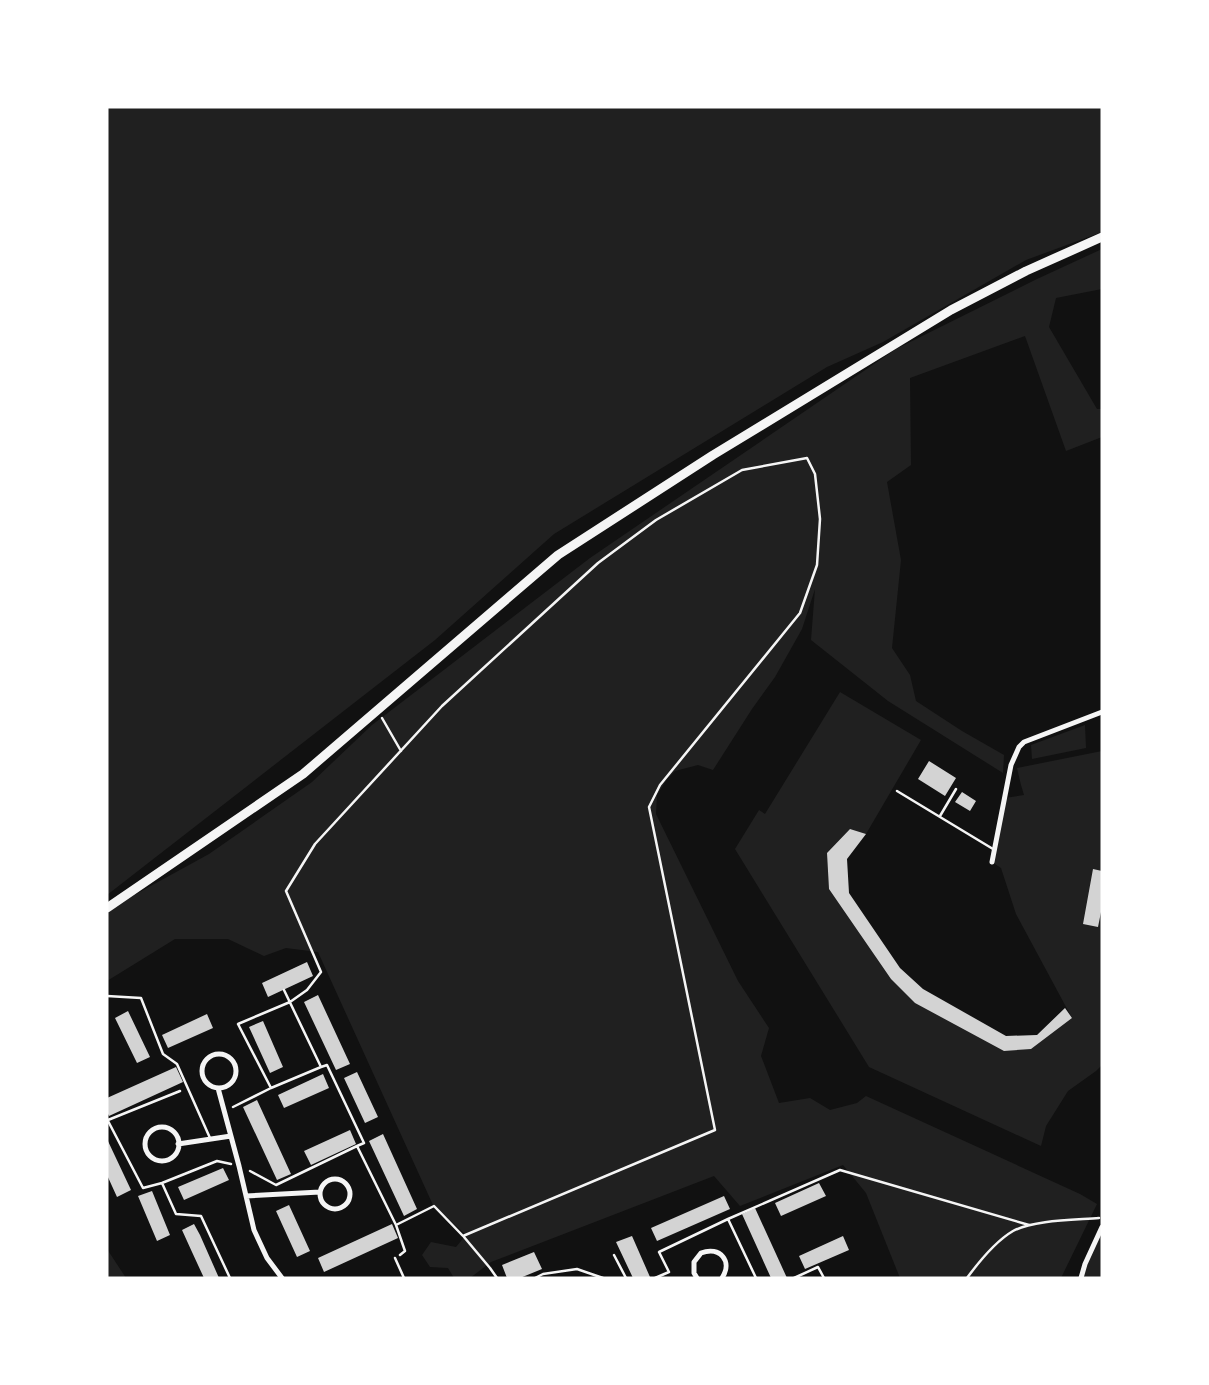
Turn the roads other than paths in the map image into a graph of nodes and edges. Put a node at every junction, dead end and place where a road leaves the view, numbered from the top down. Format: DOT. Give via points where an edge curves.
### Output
graph roads {
  1 [pos="1102,237"];
  2 [pos="1102,712"];
  3 [pos="956,789"];
  4 [pos="897,791"];
  5 [pos="940,817"];
  6 [pos="994,849"];
  7 [pos="992,862"];
  8 [pos="107,908"];
  9 [pos="107,996"];
  10 [pos="218,1088"];
  11 [pos="231,1136"];
  12 [pos="211,1139"];
  13 [pos="178,1144"];
  14 [pos="320,1192"];
  15 [pos="246,1196"];
  16 [pos="1102,1227"];
  17 [pos="396,1258"];
  18 [pos="282,1278"];
  19 [pos="404,1278"];
  20 [pos="697,1278"];
  21 [pos="722,1278"];
  22 [pos="1081,1278"];
  1 -- 8 [label="main road" via="951,310 558,555 303,774"];
  2 -- 6 [label="street" via="1024,742 1014,756"];
  3 -- 5 [label="lane"];
  4 -- 5 [label="lane"];
  5 -- 6 [label="lane"];
  6 -- 7 [label="street"];
  9 -- 12 [label="lane" via="141,998 163,1054 177,1064"];
  10 -- 10 [label="street" via="207,1083 203,1067 210,1057 221,1054 235,1064 236,1076 229,1085"];
  10 -- 11 [label="street"];
  11 -- 12 [label="street"];
  11 -- 15 [label="street"];
  12 -- 13 [label="street"];
  13 -- 13 [label="street" via="174,1155 158,1160 148,1154 145,1143 149,1132 165,1127 175,1133"];
  14 -- 14 [label="street" via="330,1180 340,1179 351,1196 346,1205 336,1209 322,1202"];
  14 -- 15 [label="street"];
  15 -- 18 [label="street" via="254,1230"];
  16 -- 22 [label="street"];
  17 -- 19 [label="lane"];
  20 -- 21 [label="street" via="693,1268 696,1256 712,1250 726,1261"];
}
